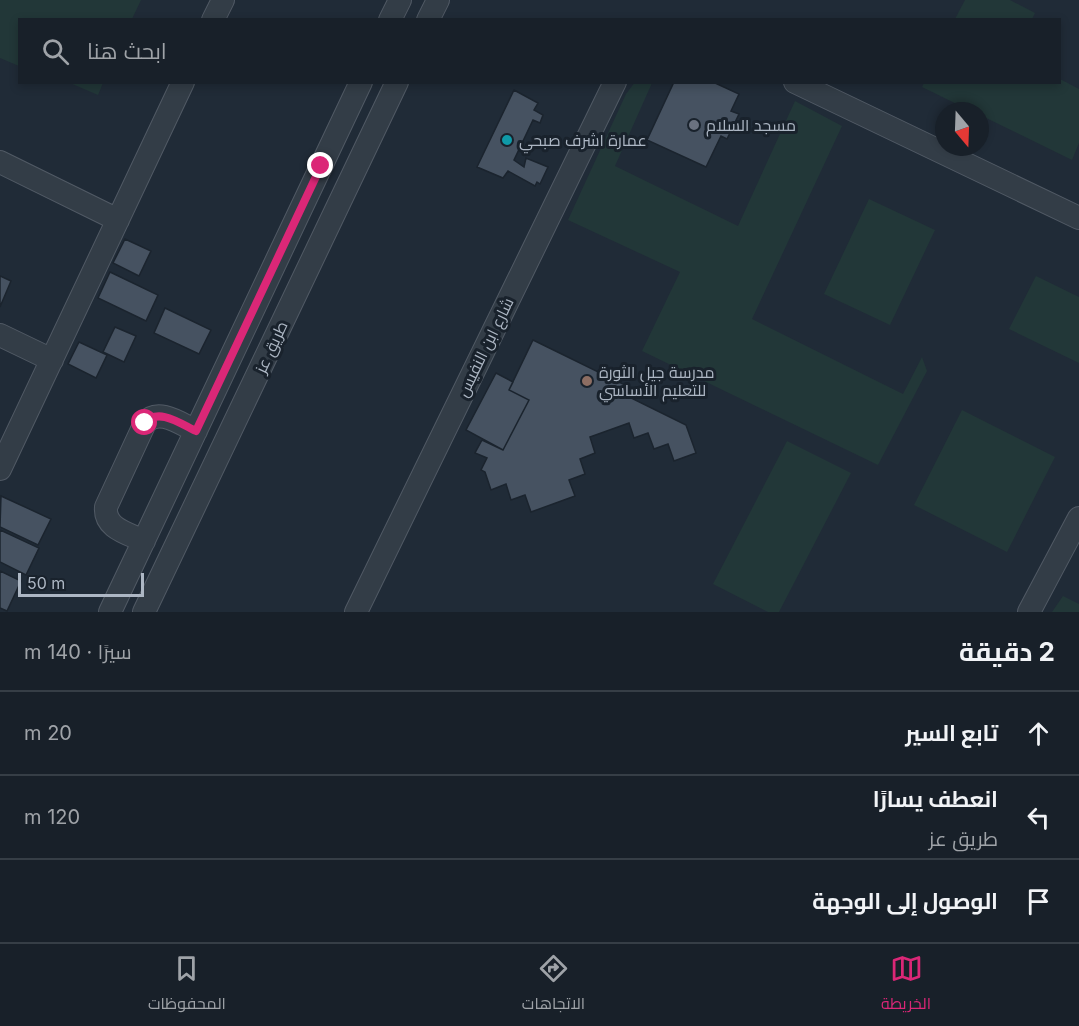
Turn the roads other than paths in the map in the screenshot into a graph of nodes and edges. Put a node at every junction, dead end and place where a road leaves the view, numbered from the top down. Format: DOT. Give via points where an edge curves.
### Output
graph roads {
  1 [pos="223,0"];
  2 [pos="400,0"];
  3 [pos="438,0"];
  4 [pos="214,18"];
  5 [pos="391,18"];
  6 [pos="429,18"];
  7 [pos="182,84"];
  8 [pos="360,84"];
  9 [pos="396,84"];
  10 [pos="614,84"];
  11 [pos="799,84"];
  12 [pos="0,162"];
  13 [pos="311,187"];
  14 [pos="340,199"];
  15 [pos="1079,218"];
  16 [pos="118,220"];
  17 [pos="0,335"];
  18 [pos="52,360"];
  19 [pos="197,427"];
  20 [pos="229,436"];
  21 [pos="0,469"];
  22 [pos="1079,518"];
  23 [pos="144,541"];
  24 [pos="110,612"];
  25 [pos="144,612"];
  26 [pos="356,612"];
  27 [pos="1029,612"];
  1 -- 4 [label="street"];
  2 -- 5 [label="street"];
  3 -- 6 [label="street"];
  7 -- 16 [label="street"];
  8 -- 13 [label="street, طريق عز"];
  9 -- 14 [label="street, طريق عز"];
  10 -- 26 [label="street, شارع ابن النفيس"];
  11 -- 15 [label="street"];
  12 -- 16 [label="street"];
  13 -- 14 [label="street"];
  13 -- 19 [label="street, طريق عز"];
  14 -- 20 [label="street, طريق عز"];
  16 -- 18 [label="street"];
  17 -- 18 [label="street"];
  18 -- 21 [label="street"];
  19 -- 20 [label="street"];
  19 -- 23 [label="street, طريق عز"];
  19 -- 23 [label="street" via="163,416 145,423 105,512 110,525"];
  20 -- 25 [label="street, طريق عز"];
  22 -- 27 [label="street"];
  23 -- 24 [label="street, طريق عز"];
}
